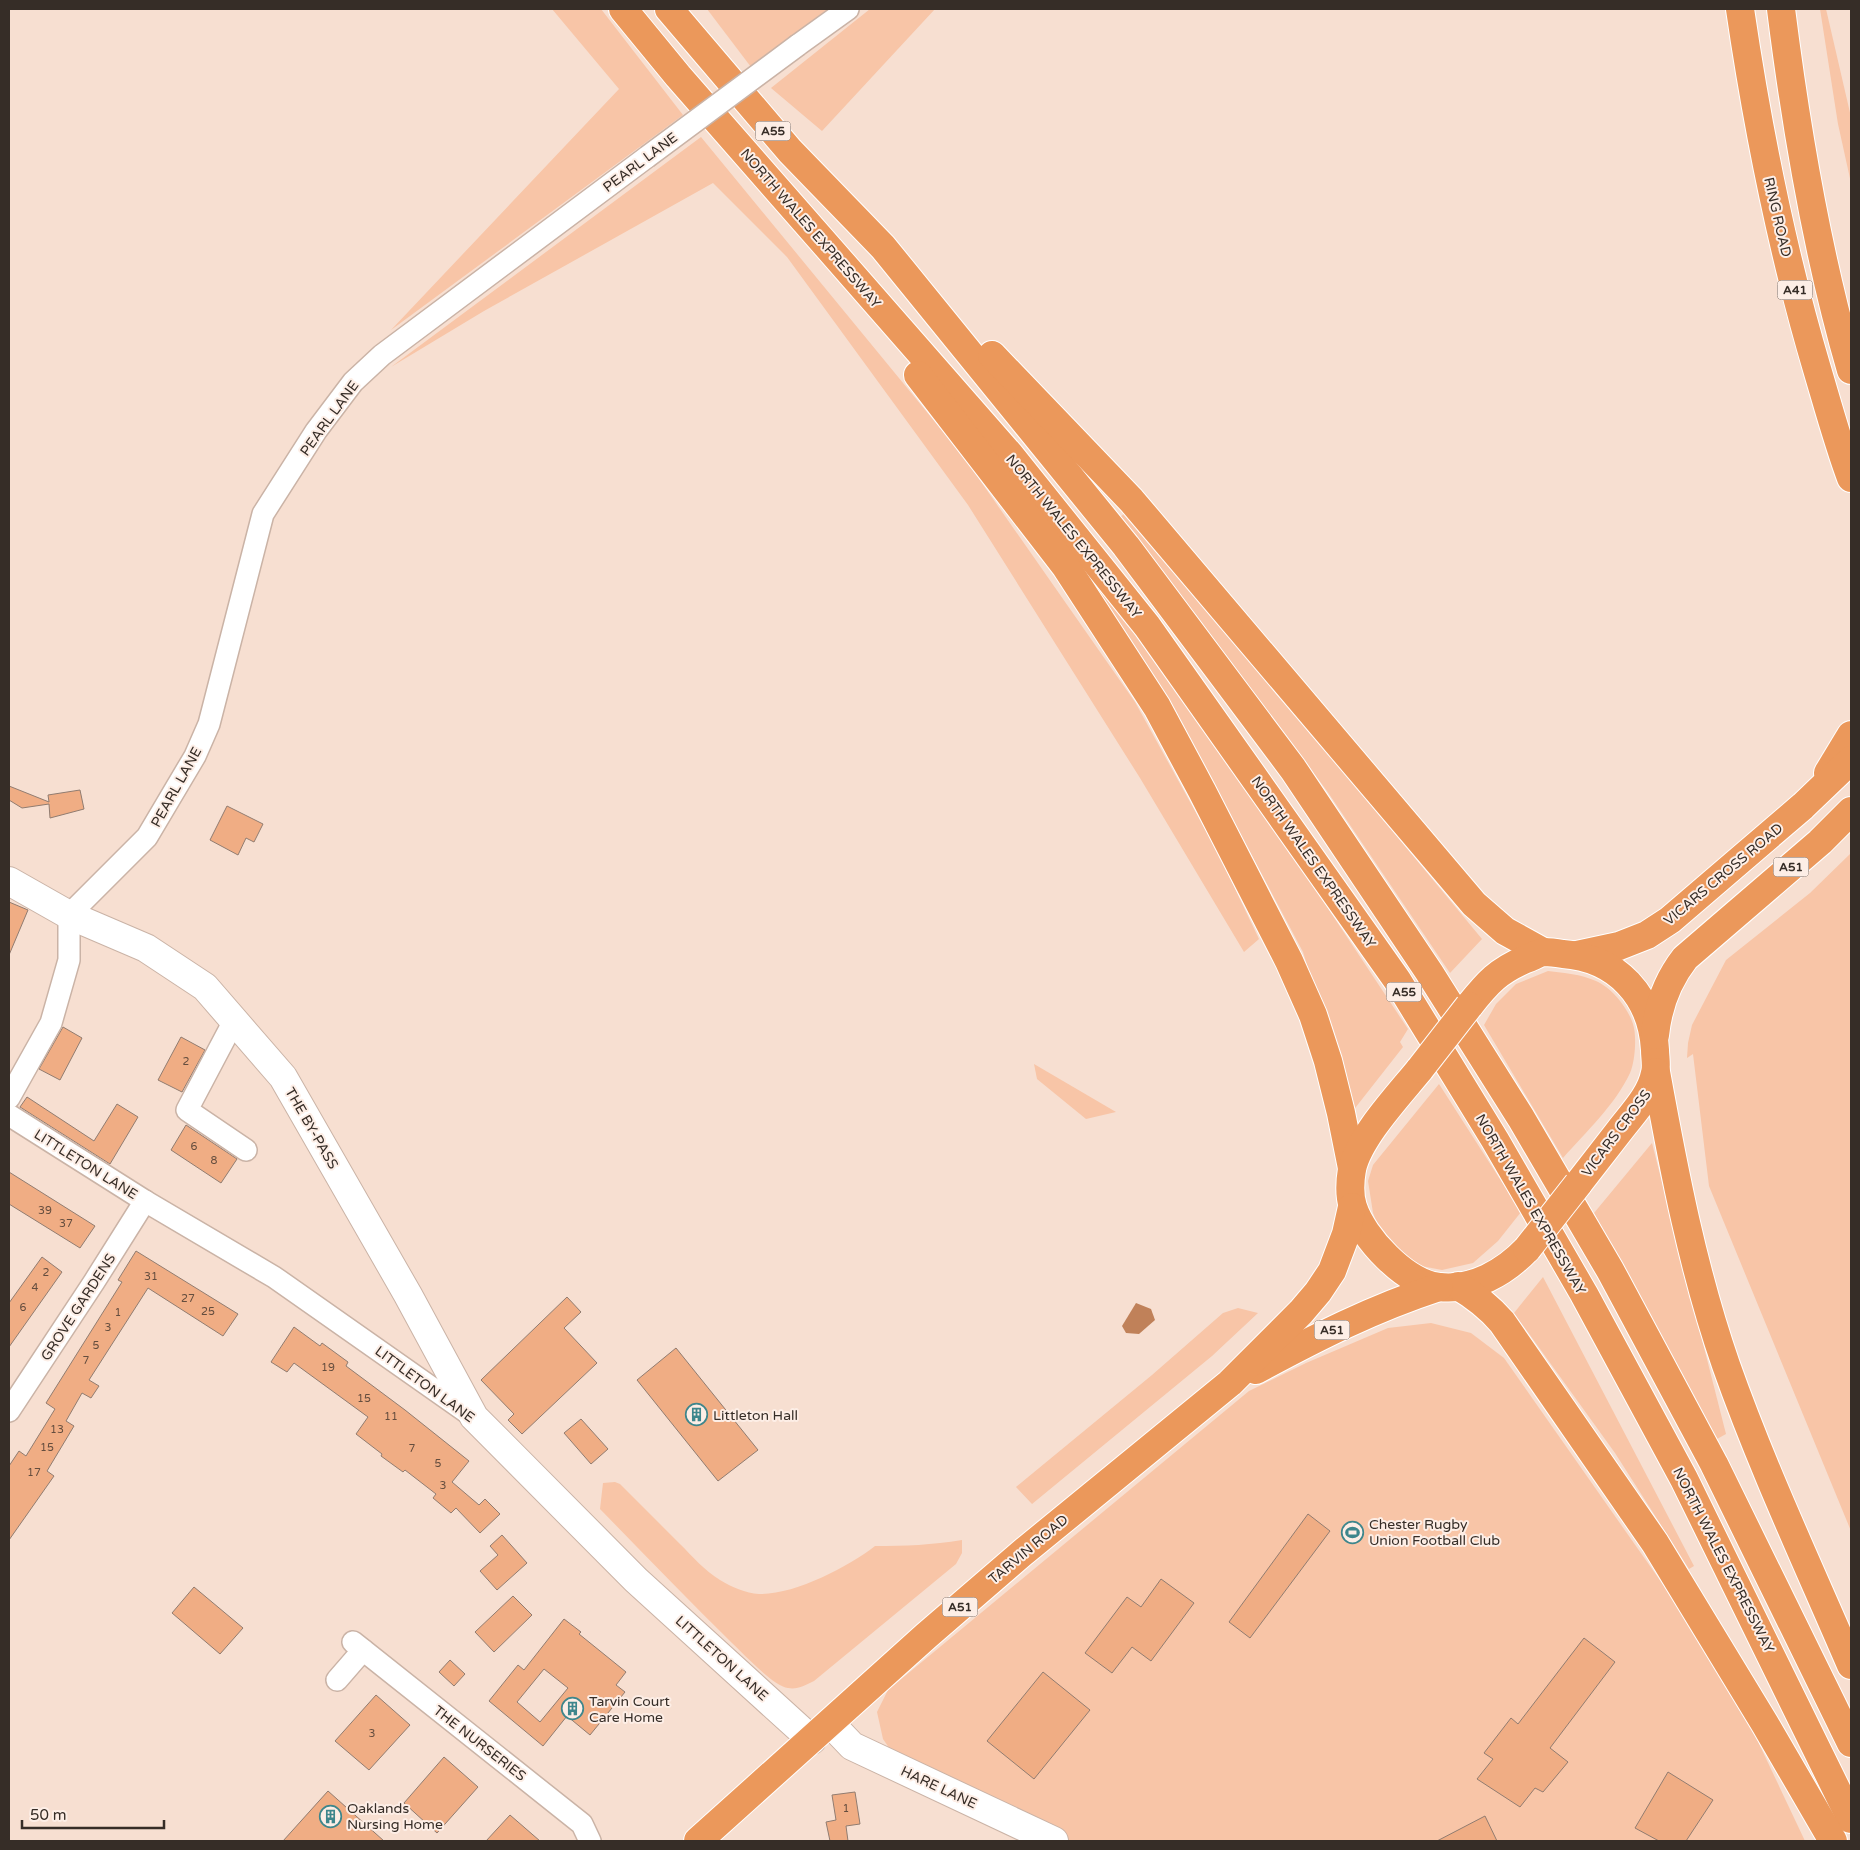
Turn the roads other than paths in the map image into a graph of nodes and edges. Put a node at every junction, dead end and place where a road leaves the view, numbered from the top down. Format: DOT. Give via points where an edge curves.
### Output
graph roads {
  1 [pos="622,9"];
  2 [pos="669,9"];
  3 [pos="848,9"];
  4 [pos="1740,9"];
  5 [pos="1781,9"];
  6 [pos="883,247"];
  7 [pos="830,248"];
  8 [pos="1851,370"];
  9 [pos="1851,478"];
  10 [pos="1851,735"];
  11 [pos="1851,760"];
  12 [pos="1803,806"];
  13 [pos="1850,813"];
  14 [pos="9,881"];
  15 [pos="69,915"];
  16 [pos="1543,952"];
  17 [pos="1577,955"];
  18 [pos="234,1021"];
  19 [pos="1655,1044"];
  20 [pos="1656,1072"];
  21 [pos="9,1098"];
  22 [pos="9,1115"];
  23 [pos="246,1150"];
  24 [pos="1352,1168"];
  25 [pos="145,1201"];
  26 [pos="1352,1207"];
  27 [pos="1448,1286"];
  28 [pos="1230,1383"];
  29 [pos="9,1411"];
  30 [pos="474,1417"];
  31 [pos="1851,1665"];
  32 [pos="337,1680"];
  33 [pos="822,1732"];
  34 [pos="1851,1743"];
  35 [pos="1851,1819"];
  36 [pos="590,1841"];
  37 [pos="698,1841"];
  38 [pos="1054,1841"];
  39 [pos="1833,1841"];
  1 -- 7 [label="highway, NORTH WALES EXPRESSWAY / A55"];
  2 -- 6 [label="highway, A55" via="790,151"];
  3 -- 15 [label="street, PEARL LANE, bridge" via="382,355 353,382 316,431 263,514 209,724 196,756 147,837"];
  4 -- 9 [label="highway, RING ROAD / A41" via="1753,98 1777,217 1803,321"];
  5 -- 8 [label="highway, A41" via="1791,92 1837,323"];
  6 -- 16 [label="highway" via="1130,500 1474,904 1505,931"];
  6 -- 34 [label="highway, A55" via="1126,546 1294,769 1429,972 1521,1118 1610,1270 1714,1464"];
  7 -- 24 [label="highway" via="899,350 1066,568 1157,707 1289,961 1313,1015 1328,1061"];
  7 -- 35 [label="highway, NORTH WALES EXPRESSWAY / A55" via="1010,455 1147,626 1397,980 1500,1148 1584,1294 1674,1461"];
  10 -- 12 [label="highway" via="1826,777"];
  11 -- 12 [label="highway, VICARS CROSS ROAD / A51"];
  12 -- 17 [label="highway, VICARS CROSS ROAD / A51" via="1670,920 1648,935 1619,946"];
  13 -- 19 [label="highway, A51" via="1685,958 1674,972 1662,1000 1656,1021"];
  14 -- 15 [label="street, THE BY-PASS"];
  15 -- 18 [label="street, THE BY-PASS" via="154,953 205,987"];
  15 -- 21 [label="street" via="69,960 51,1023"];
  16 -- 17 [label="highway, VICARS CROSS / A51"];
  16 -- 24 [label="highway, VICARS CROSS / A51, bridge" via="1507,967 1492,979 1374,1127"];
  17 -- 19 [label="highway, VICARS CROSS / A51" via="1606,966 1634,989 1650,1019"];
  18 -- 23 [label="street" via="187,1110"];
  18 -- 30 [label="street, THE BY-PASS" via="282,1077 408,1294"];
  19 -- 20 [label="highway, VICARS CROSS / A51"];
  20 -- 27 [label="highway, VICARS CROSS / A51, bridge" via="1639,1105 1527,1249 1504,1269 1478,1282"];
  20 -- 31 [label="highway" via="1686,1224 1726,1364 1752,1434"];
  22 -- 25 [label="street, LITTLETON LANE"];
  24 -- 26 [label="highway, VICARS CROSS / A51"];
  25 -- 29 [label="street, GROVE GARDENS"];
  25 -- 30 [label="street, LITTLETON LANE" via="274,1277"];
  26 -- 27 [label="highway, VICARS CROSS / A51" via="1362,1228 1388,1259 1421,1281"];
  26 -- 28 [label="highway, A51" via="1332,1271 1318,1292"];
  27 -- 28 [label="highway, A51" via="1406,1298 1342,1324"];
  27 -- 39 [label="highway" via="1481,1300 1502,1322 1655,1543"];
  28 -- 33 [label="highway, TARVIN ROAD / A51" via="1021,1554"];
  30 -- 33 [label="street, LITTLETON LANE" via="636,1580"];
  32 -- 36 [label="street, THE NURSERIES" via="358,1646 582,1824"];
  33 -- 37 [label="highway, TARVIN ROAD / A51"];
  33 -- 38 [label="street, HARE LANE"];
}
